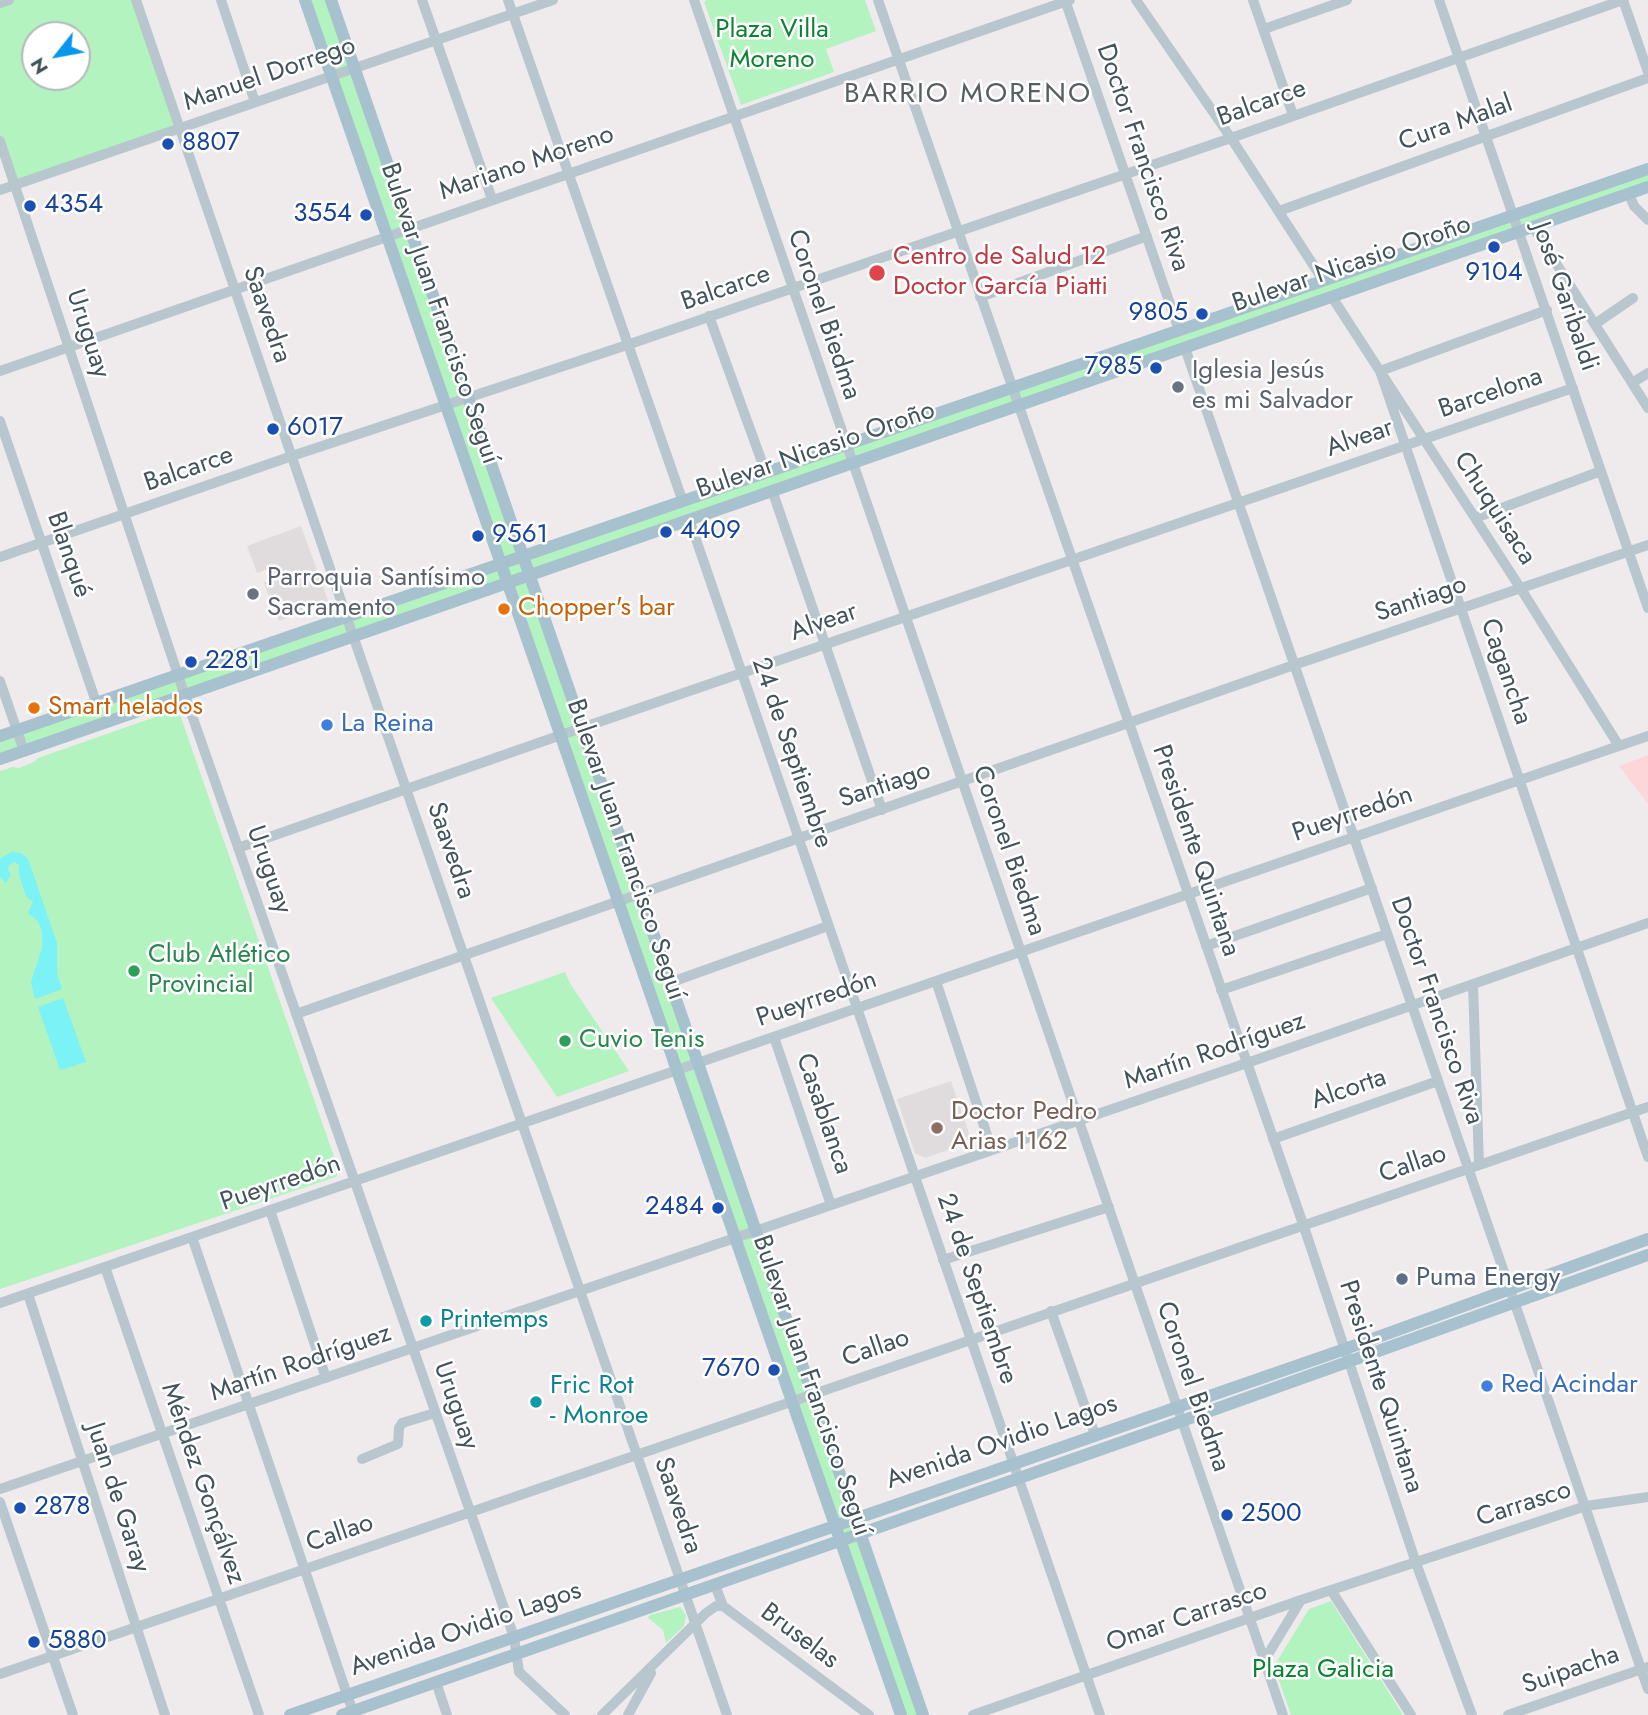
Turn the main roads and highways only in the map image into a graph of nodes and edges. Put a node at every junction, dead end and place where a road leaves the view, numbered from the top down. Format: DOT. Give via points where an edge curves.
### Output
graph roads {
  1 [pos="305,0"];
  2 [pos="331,0"];
  3 [pos="1648,169"];
  4 [pos="1648,187"];
  5 [pos="522,557"];
  6 [pos="502,564"];
  7 [pos="528,575"];
  8 [pos="508,582"];
  9 [pos="0,736"];
  10 [pos="0,759"];
  11 [pos="1648,1239"];
  12 [pos="1648,1255"];
  13 [pos="855,1519"];
  14 [pos="835,1526"];
  15 [pos="860,1534"];
  16 [pos="840,1541"];
  17 [pos="349,1714"];
  18 [pos="290,1715"];
  19 [pos="901,1715"];
  20 [pos="923,1715"];
  1 -- 6 [label="main road, Bulevar Juan Francisco Seguí"];
  2 -- 5 [label="main road, Bulevar Juan Francisco Seguí"];
  3 -- 5 [label="main road, Bulevar Nicasio Oroño"];
  4 -- 7 [label="main road, Bulevar Nicasio Oroño"];
  5 -- 6 [label="main road, Bulevar Nicasio Oroño"];
  5 -- 7 [label="main road, Bulevar Juan Francisco Seguí"];
  6 -- 8 [label="main road, Bulevar Juan Francisco Seguí"];
  6 -- 9 [label="main road, Bulevar Nicasio Oroño"];
  7 -- 8 [label="main road, Bulevar Nicasio Oroño"];
  7 -- 13 [label="main road, Bulevar Juan Francisco Seguí"];
  8 -- 10 [label="main road, Bulevar Nicasio Oroño"];
  8 -- 14 [label="main road, Bulevar Juan Francisco Seguí"];
  11 -- 13 [label="main road, Avenida Ovidio Lagos"];
  12 -- 15 [label="main road, Avenida Ovidio Lagos"];
  13 -- 14 [label="main road, Avenida Ovidio Lagos"];
  13 -- 15 [label="main road, Bulevar Juan Francisco Seguí"];
  14 -- 16 [label="main road, Bulevar Juan Francisco Seguí"];
  14 -- 18 [label="main road, Avenida Ovidio Lagos"];
  15 -- 16 [label="main road, Avenida Ovidio Lagos"];
  15 -- 20 [label="main road, Bulevar Juan Francisco Seguí"];
  16 -- 17 [label="main road, Avenida Ovidio Lagos"];
  16 -- 19 [label="main road, Bulevar Juan Francisco Seguí"];
}
